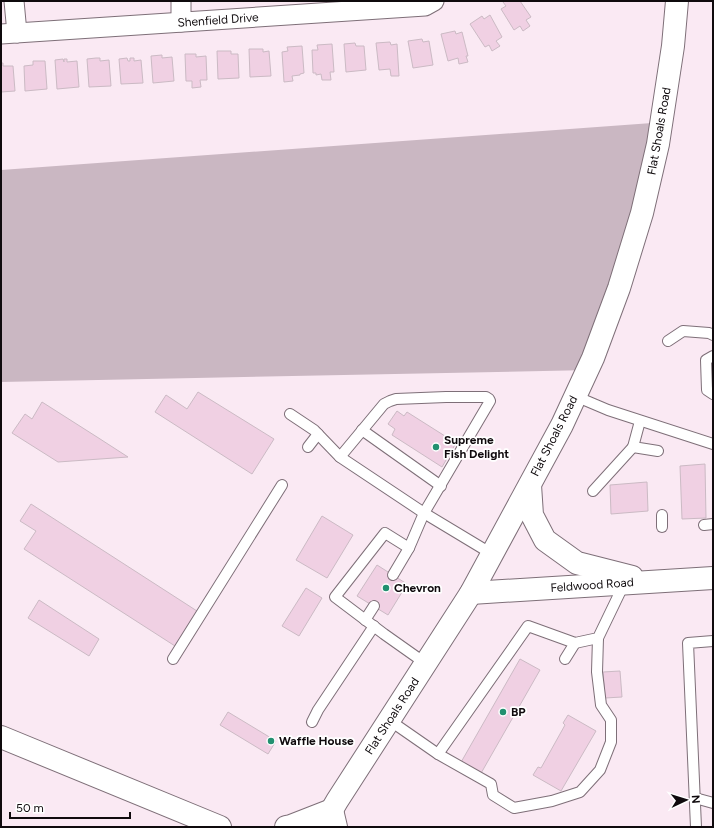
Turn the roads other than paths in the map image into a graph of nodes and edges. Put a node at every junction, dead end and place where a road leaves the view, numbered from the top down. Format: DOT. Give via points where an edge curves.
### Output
graph roads {
  1 [pos="14,1"];
  2 [pos="181,1"];
  3 [pos="434,1"];
  4 [pos="677,1"];
  5 [pos="182,22"];
  6 [pos="9,34"];
  7 [pos="713,335"];
  8 [pos="668,341"];
  9 [pos="713,356"];
  10 [pos="713,394"];
  11 [pos="575,396"];
  12 [pos="290,414"];
  13 [pos="640,421"];
  14 [pos="362,430"];
  15 [pos="318,434"];
  16 [pos="713,444"];
  17 [pos="633,446"];
  18 [pos="308,447"];
  19 [pos="658,451"];
  20 [pos="340,457"];
  21 [pos="282,485"];
  22 [pos="530,485"];
  23 [pos="441,486"];
  24 [pos="593,491"];
  25 [pos="424,513"];
  26 [pos="662,515"];
  27 [pos="662,526"];
  28 [pos="409,548"];
  29 [pos="492,554"];
  30 [pos="393,575"];
  31 [pos="713,578"];
  32 [pos="651,582"];
  33 [pos="625,583"];
  34 [pos="471,593"];
  35 [pos="374,606"];
  36 [pos="365,620"];
  37 [pos="374,626"];
  38 [pos="598,638"];
  39 [pos="713,641"];
  40 [pos="575,642"];
  41 [pos="173,659"];
  42 [pos="565,659"];
  43 [pos="425,664"];
  44 [pos="389,720"];
  45 [pos="312,722"];
  46 [pos="1,737"];
  47 [pos="438,754"];
  48 [pos="695,798"];
  49 [pos="713,803"];
  50 [pos="330,821"];
  51 [pos="220,827"];
  52 [pos="286,827"];
  53 [pos="696,827"];
  1 -- 6 [label="street"];
  2 -- 5 [label="street"];
  3 -- 5 [label="street, Shenfield Drive" via="425,6"];
  4 -- 11 [label="main road, Flat Shoals Road" via="658,144 642,213 619,288 593,358"];
  5 -- 6 [label="street, Shenfield Drive"];
  7 -- 8 [label="lane" via="683,331"];
  9 -- 10 [label="lane" via="706,360 707,390"];
  11 -- 13 [label="lane"];
  11 -- 22 [label="main road, Flat Shoals Road"];
  12 -- 15 [label="lane"];
  13 -- 16 [label="lane"];
  13 -- 17 [label="lane"];
  14 -- 20 [label="lane"];
  14 -- 23 [label="lane"];
  14 -- 23 [label="lane" via="384,404 396,399 489,398 490,401"];
  15 -- 18 [label="lane"];
  15 -- 20 [label="lane"];
  17 -- 19 [label="lane"];
  17 -- 24 [label="lane"];
  20 -- 25 [label="lane"];
  21 -- 41 [label="lane"];
  22 -- 29 [label="main road, Flat Shoals Road"];
  22 -- 32 [label="main road" via="532,515 545,540 577,563"];
  23 -- 25 [label="lane"];
  25 -- 28 [label="lane"];
  25 -- 29 [label="lane"];
  26 -- 27 [label="lane"];
  28 -- 30 [label="lane"];
  28 -- 36 [label="lane" via="385,533 335,597"];
  29 -- 34 [label="main road, Flat Shoals Road"];
  31 -- 32 [label="main road, Feldwood Road"];
  32 -- 33 [label="main road, Feldwood Road"];
  33 -- 34 [label="main road, Feldwood Road"];
  33 -- 38 [label="lane"];
  34 -- 43 [label="main road, Flat Shoals Road"];
  35 -- 36 [label="lane"];
  36 -- 37 [label="lane"];
  37 -- 43 [label="lane"];
  37 -- 45 [label="lane"];
  38 -- 40 [label="lane"];
  38 -- 47 [label="lane" via="597,672 601,705 611,720 610,742 600,770 580,792 514,808 493,795 491,784"];
  39 -- 48 [label="lane" via="688,643"];
  40 -- 42 [label="lane"];
  40 -- 47 [label="lane" via="528,626"];
  43 -- 44 [label="main road, Flat Shoals Road"];
  44 -- 47 [label="lane"];
  44 -- 50 [label="main road, Flat Shoals Road"];
  46 -- 51 [label="main road"];
  48 -- 49 [label="lane"];
  48 -- 53 [label="lane"];
  50 -- 52 [label="main road"];
}
